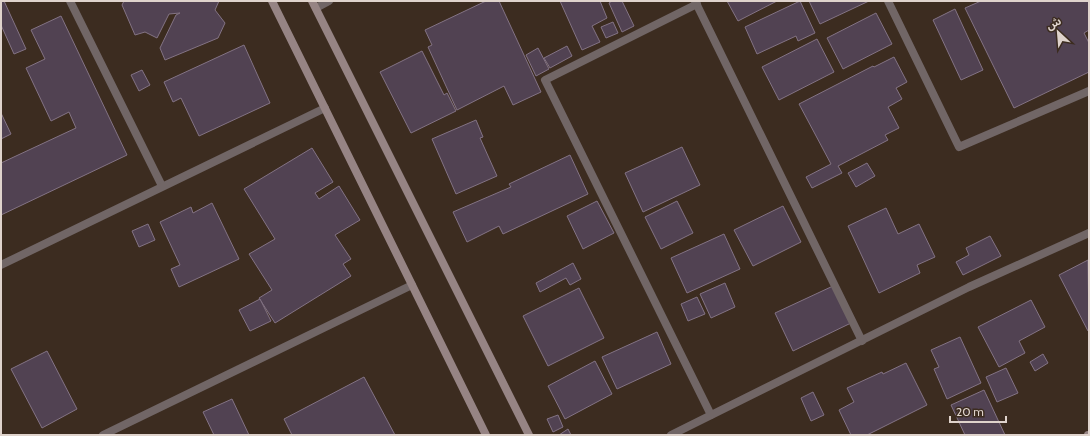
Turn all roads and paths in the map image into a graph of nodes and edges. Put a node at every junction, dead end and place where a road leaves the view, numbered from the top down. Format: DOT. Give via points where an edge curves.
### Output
graph roads {
  1 [pos="70,1"];
  2 [pos="272,1"];
  3 [pos="329,1"];
  4 [pos="888,1"];
  5 [pos="696,2"];
  6 [pos="314,4"];
  7 [pos="1089,91"];
  8 [pos="325,108"];
  9 [pos="162,186"];
  10 [pos="1089,233"];
  11 [pos="1,265"];
  12 [pos="412,285"];
  13 [pos="862,341"];
  14 [pos="711,415"];
  15 [pos="103,435"];
  16 [pos="486,435"];
  17 [pos="528,435"];
  18 [pos="671,435"];
  1 -- 9 [label="street"];
  2 -- 8 [label="street"];
  3 -- 6 [label="street"];
  4 -- 7 [label="street" via="959,147"];
  5 -- 13 [label="street"];
  5 -- 14 [label="street" via="545,80"];
  6 -- 17 [label="street"];
  8 -- 9 [label="street"];
  8 -- 12 [label="street"];
  9 -- 11 [label="street"];
  10 -- 13 [label="street" via="970,287"];
  12 -- 15 [label="street"];
  12 -- 16 [label="street"];
  13 -- 14 [label="street"];
  14 -- 18 [label="street"];
}
